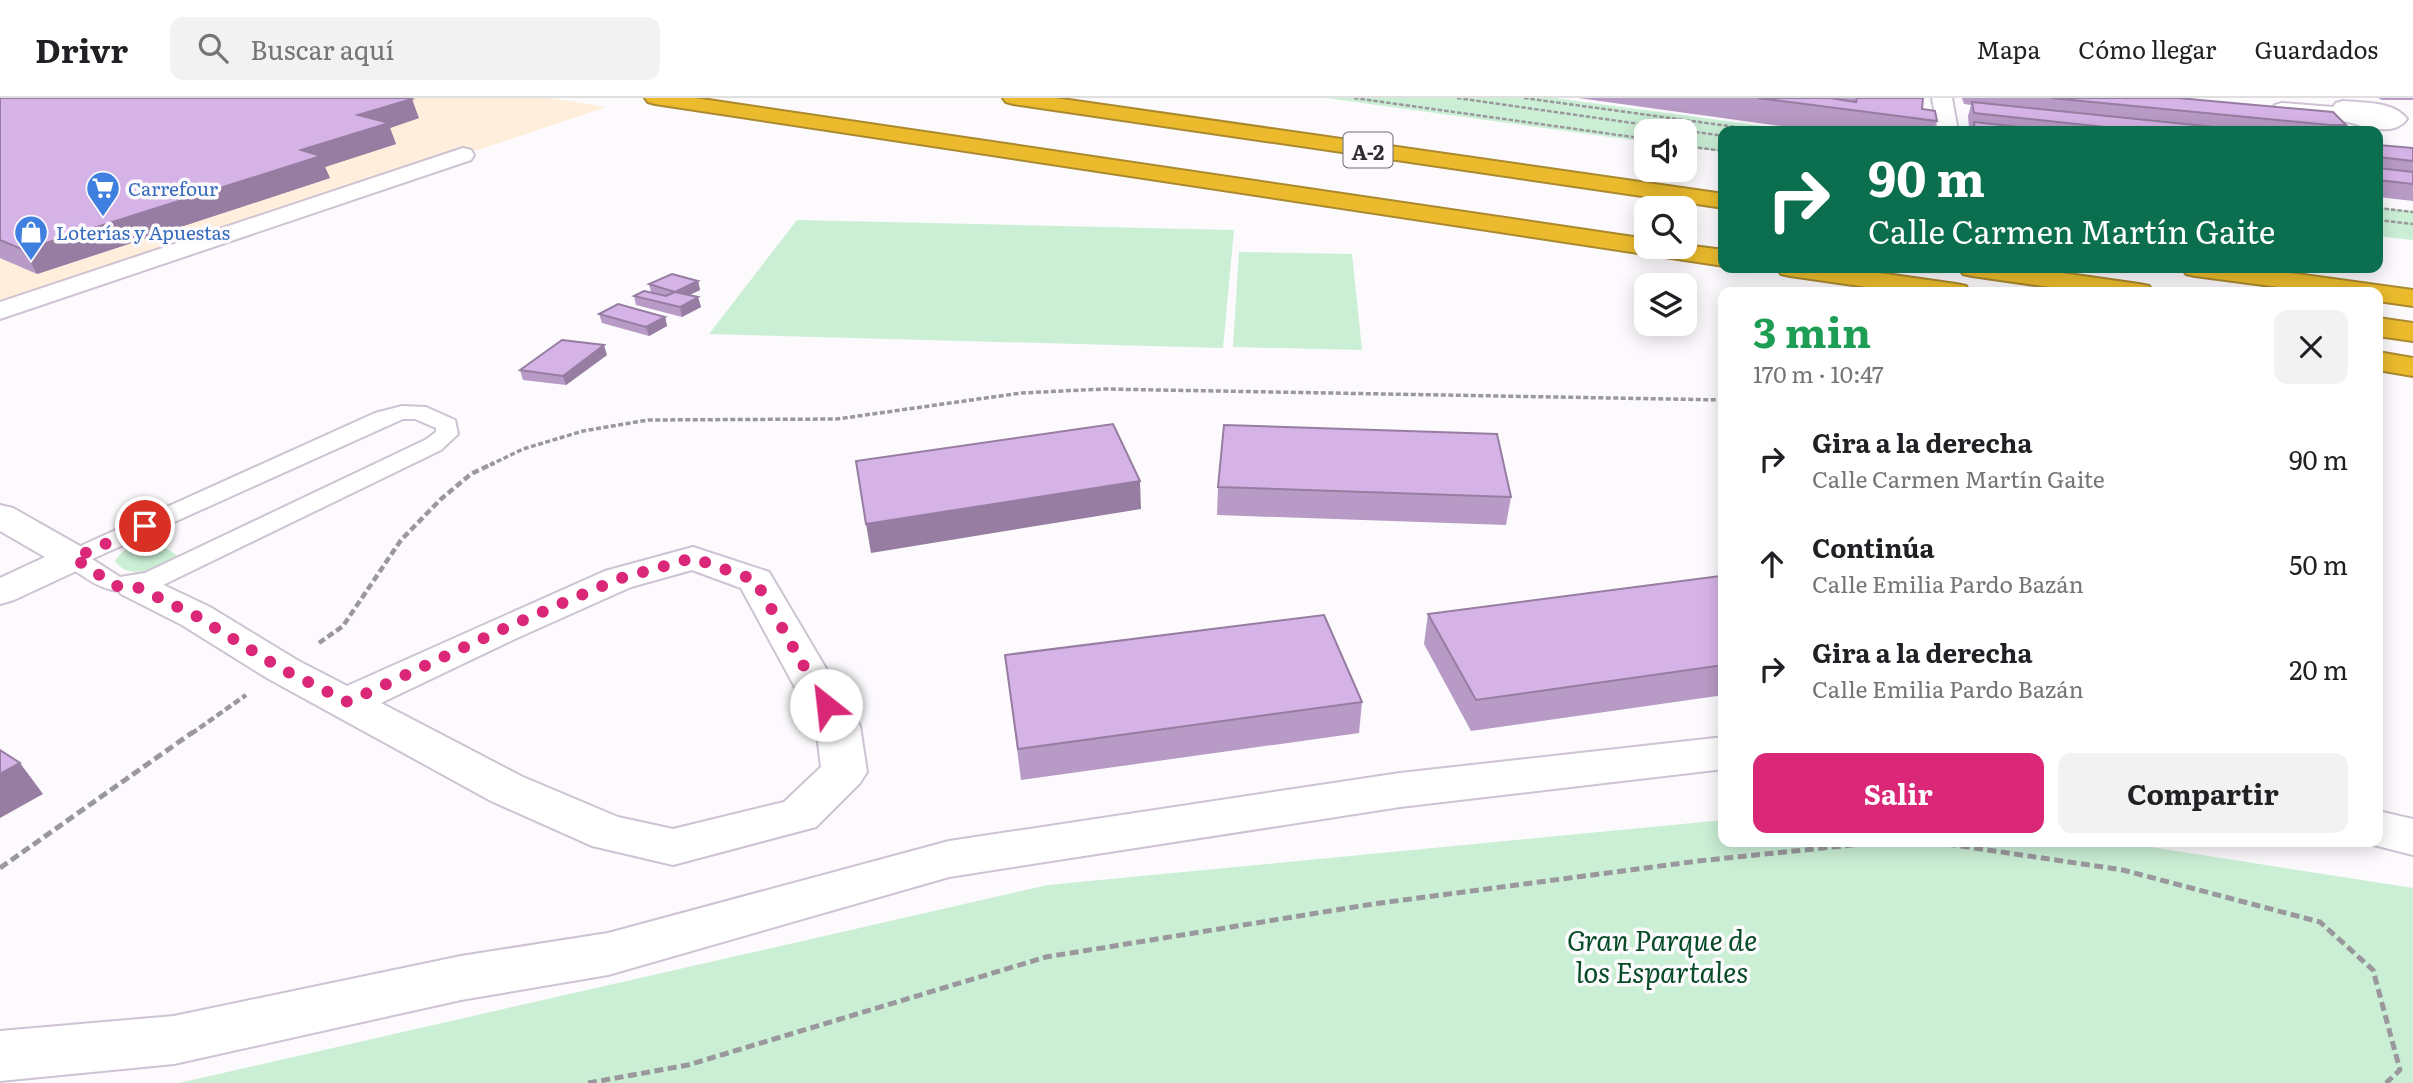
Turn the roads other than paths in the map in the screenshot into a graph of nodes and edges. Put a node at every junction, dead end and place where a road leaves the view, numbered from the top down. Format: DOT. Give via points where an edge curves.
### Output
graph roads {
  1 [pos="655,98"];
  2 [pos="713,98"];
  3 [pos="1013,98"];
  4 [pos="1101,98"];
  5 [pos="1942,98"];
  6 [pos="2344,106"];
  7 [pos="2258,107"];
  8 [pos="2399,119"];
  9 [pos="1947,126"];
  10 [pos="1384,131"];
  11 [pos="2413,134"];
  12 [pos="998,150"];
  13 [pos="463,155"];
  14 [pos="1718,200"];
  15 [pos="1634,245"];
  16 [pos="1697,254"];
  17 [pos="1718,257"];
  18 [pos="1825,273"];
  19 [pos="2007,273"];
  20 [pos="2231,273"];
  21 [pos="1921,287"];
  22 [pos="2104,287"];
  23 [pos="2333,287"];
  24 [pos="2383,294"];
  25 [pos="2413,298"];
  26 [pos="0,311"];
  27 [pos="2383,328"];
  28 [pos="2413,332"];
  29 [pos="2383,358"];
  30 [pos="2383,359"];
  31 [pos="2413,361"];
  32 [pos="2413,367"];
  33 [pos="0,516"];
  34 [pos="74,558"];
  35 [pos="135,586"];
  36 [pos="0,592"];
  37 [pos="348,702"];
  38 [pos="1718,754"];
  39 [pos="2383,830"];
  40 [pos="2413,837"];
  41 [pos="0,1056"];
  1 -- 12 [label="highway"];
  2 -- 12 [label="highway"];
  3 -- 14 [label="highway, A-2"];
  4 -- 10 [label="highway"];
  5 -- 9 [label="street"];
  6 -- 7 [label="street"];
  6 -- 8 [label="street" via="2364,120"];
  8 -- 11 [label="street"];
  12 -- 15 [label="highway"];
  13 -- 26 [label="street"];
  16 -- 17 [label="highway"];
  18 -- 21 [label="highway"];
  19 -- 22 [label="highway"];
  20 -- 23 [label="highway"];
  24 -- 25 [label="highway"];
  27 -- 28 [label="highway"];
  29 -- 31 [label="highway"];
  30 -- 32 [label="highway"];
  33 -- 34 [label="street"];
  34 -- 35 [label="lane" via="116,586"];
  34 -- 35 [label="lane" via="383,418 418,412 447,425 447,434 433,444"];
  34 -- 36 [label="street"];
  35 -- 37 [label="street"];
  37 -- 37 [label="street" via="507,789 609,833 673,847 799,815 844,772 838,726 755,580 693,558 618,579"];
  38 -- 41 [label="street" via="1400,790 949,859 608,954 461,978 174,1040"];
  39 -- 40 [label="street"];
}
